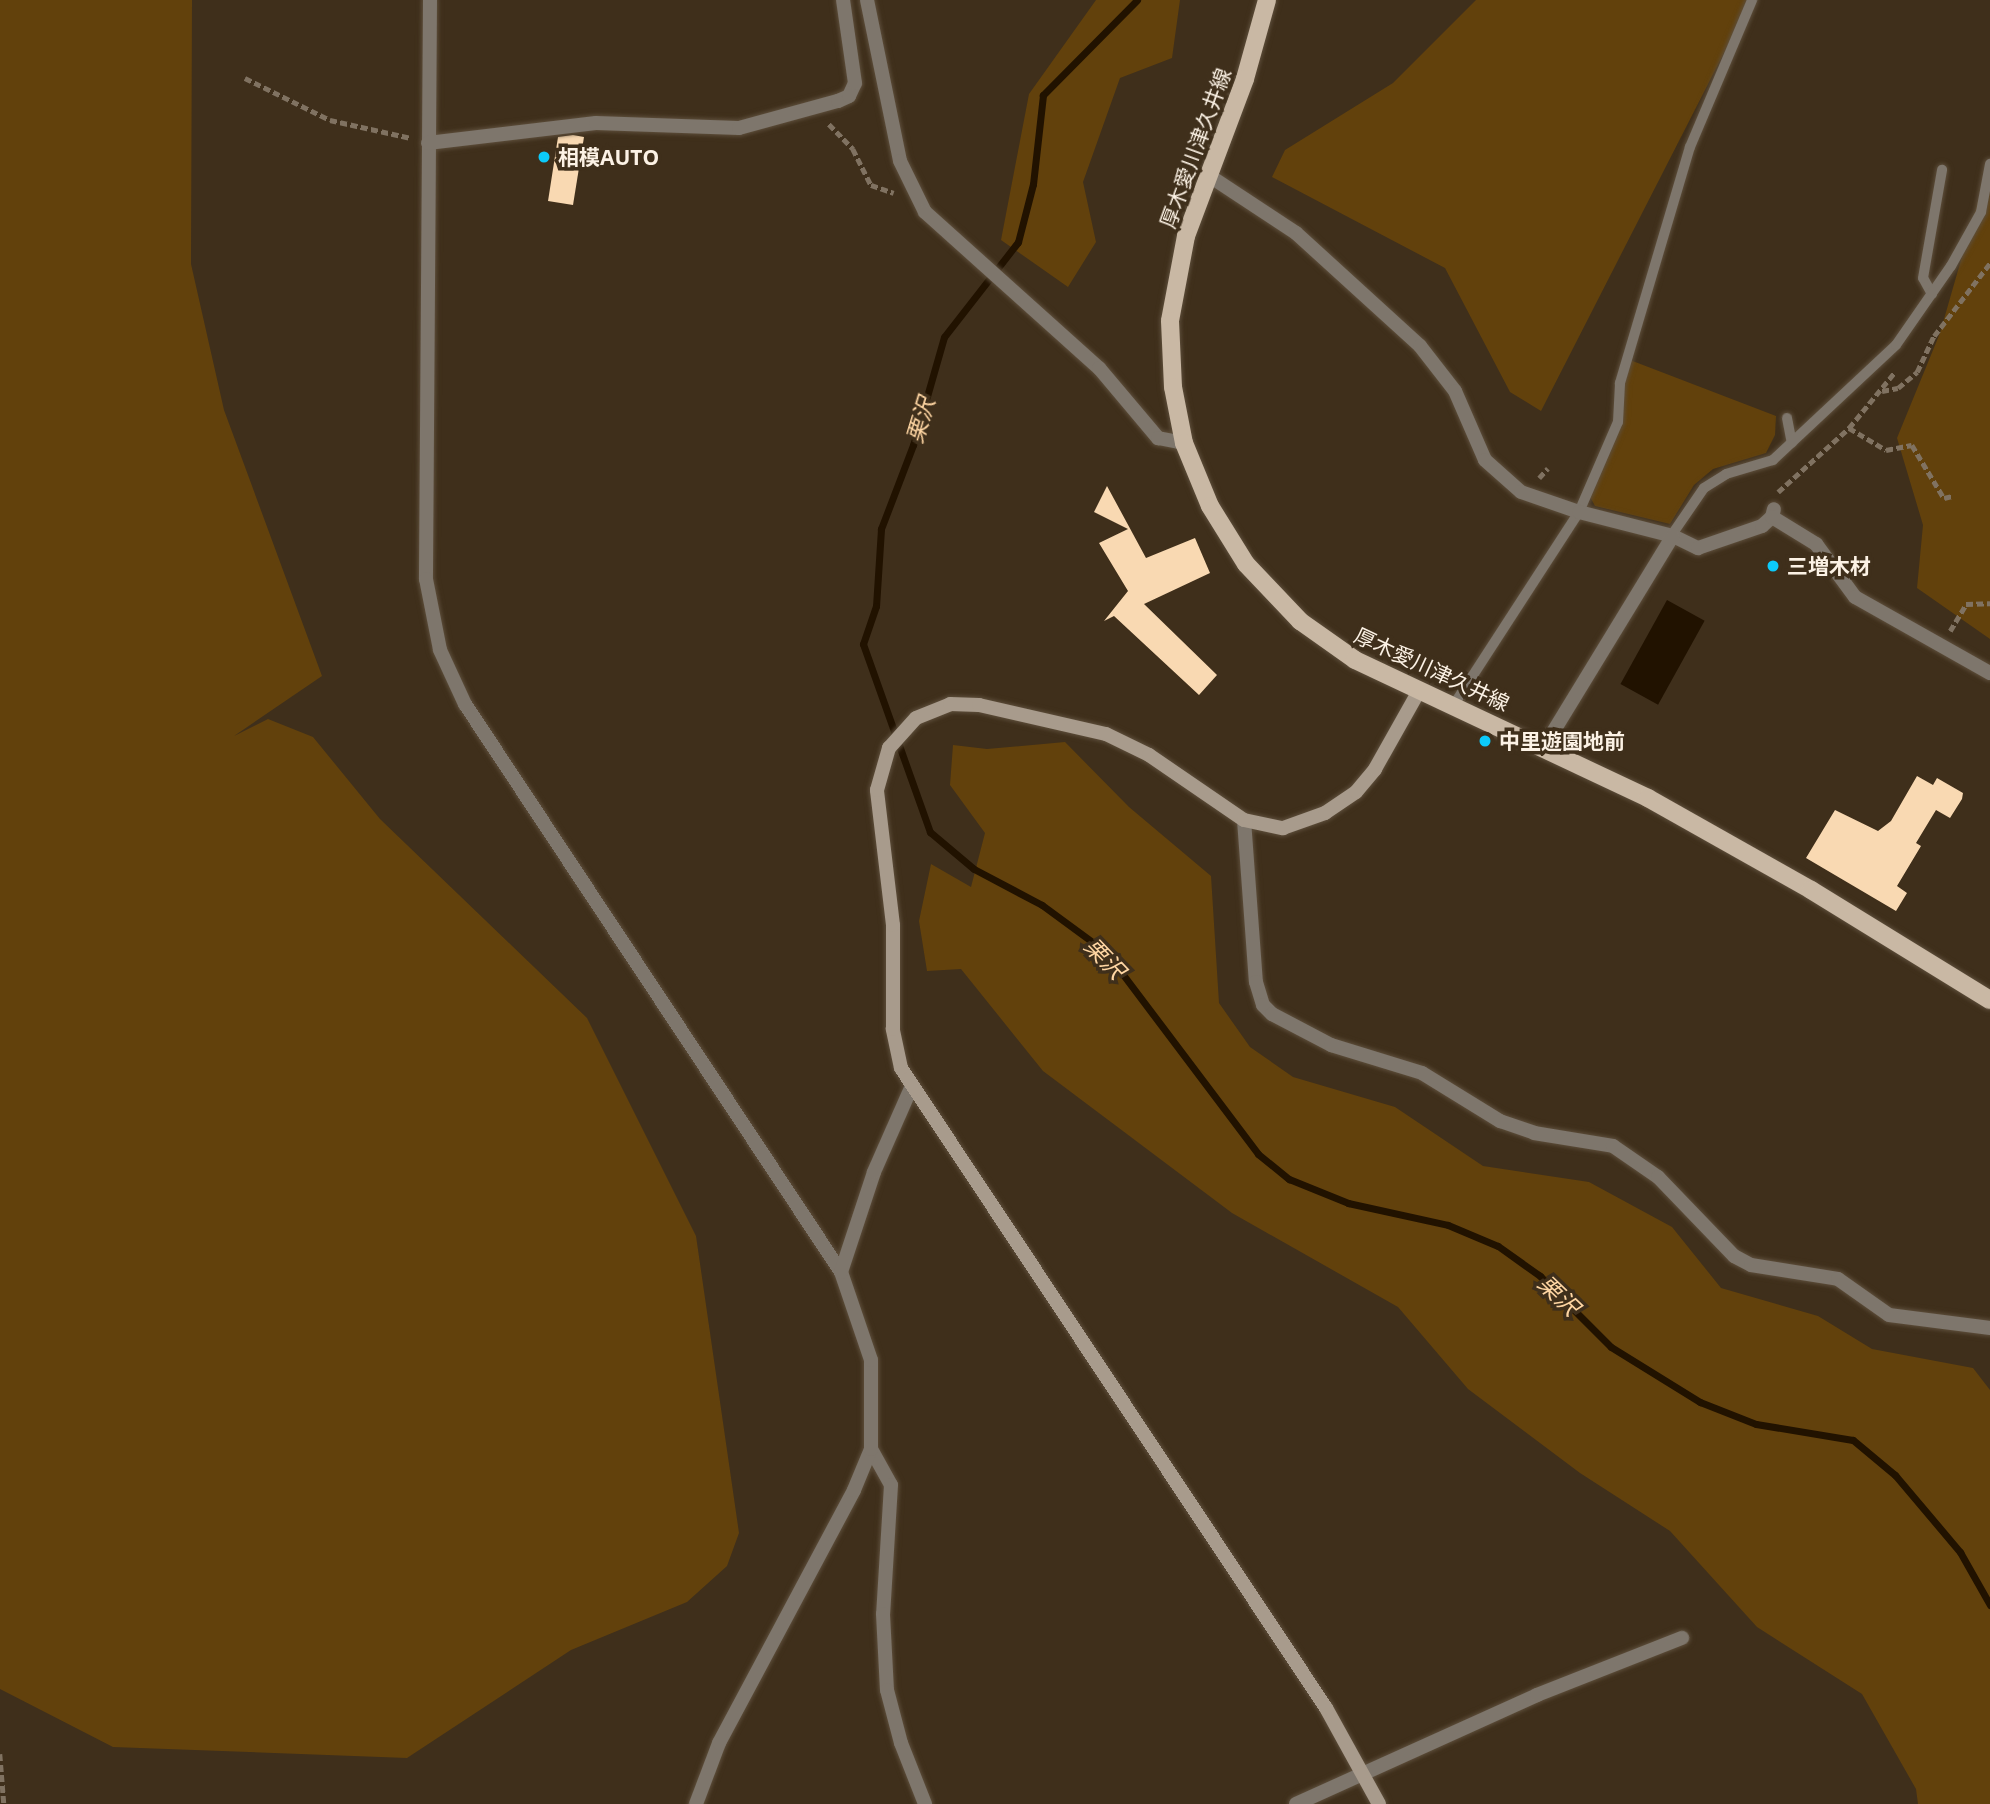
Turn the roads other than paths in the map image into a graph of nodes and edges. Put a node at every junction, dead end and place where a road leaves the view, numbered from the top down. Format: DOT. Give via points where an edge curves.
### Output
graph roads {
  1 [pos="430,0"];
  2 [pos="844,0"];
  3 [pos="867,0"];
  4 [pos="1267,0"];
  5 [pos="1752,0"];
  6 [pos="428,142"];
  7 [pos="1990,164"];
  8 [pos="1942,170"];
  9 [pos="1208,175"];
  10 [pos="1932,294"];
  11 [pos="1787,418"];
  12 [pos="1184,443"];
  13 [pos="1792,443"];
  14 [pos="1579,512"];
  15 [pos="1672,536"];
  16 [pos="1990,673"];
  17 [pos="1419,691"];
  18 [pos="1453,706"];
  19 [pos="1544,747"];
  20 [pos="1244,820"];
  21 [pos="1990,1000"];
  22 [pos="911,1088"];
  23 [pos="841,1272"];
  24 [pos="1990,1328"];
  25 [pos="871,1449"];
  26 [pos="1682,1638"];
  27 [pos="1364,1771"];
  28 [pos="696,1804"];
  29 [pos="925,1804"];
  30 [pos="1296,1804"];
  31 [pos="1379,1804"];
  1 -- 6 [label="street"];
  2 -- 6 [label="street" via="855,83 849,96 838,101 738,128 596,122"];
  3 -- 12 [label="street" via="895,141 915,197 934,224 1099,368 1158,438"];
  4 -- 9 [label="main road, 厚木愛川津久井線" via="1245,79"];
  5 -- 14 [label="lane" via="1690,148 1620,383 1618,422"];
  6 -- 23 [label="street" via="426,579 432,625 449,675"];
  7 -- 10 [label="lane" via="1981,212"];
  8 -- 10 [label="lane" via="1923,278"];
  9 -- 12 [label="main road, 厚木愛川津久井線" via="1178,263 1170,321 1173,387"];
  9 -- 14 [label="street" via="1296,233 1420,346 1445,376 1476,446 1503,480 1526,494"];
  10 -- 13 [label="lane" via="1896,345"];
  11 -- 13 [label="lane"];
  12 -- 17 [label="main road, 厚木愛川津久井線" via="1226,534 1271,593 1334,647"];
  13 -- 15 [label="lane" via="1773,460 1726,474 1703,488"];
  14 -- 15 [label="street"];
  14 -- 18 [label="lane"];
  15 -- 16 [label="street" via="1698,548 1762,526 1773,513 1816,544 1855,597"];
  15 -- 19 [label="street"];
  17 -- 18 [label="main road, 厚木愛川津久井線"];
  17 -- 20 [label="street" via="1375,769 1356,792 1325,813 1294,826 1269,827"];
  18 -- 19 [label="main road, 厚木愛川津久井線"];
  19 -- 21 [label="main road, 厚木愛川津久井線" via="1749,854"];
  20 -- 22 [label="street" via="1149,755 1091,729 960,704 929,712 900,733 889,748 877,790 893,925 895,1050"];
  20 -- 24 [label="street" via="1255,982 1263,1005 1272,1014 1331,1045 1422,1073 1509,1125 1613,1146 1658,1177 1734,1256 1751,1265 1828,1275 1889,1315"];
  22 -- 23 [label="street" via="874,1172"];
  22 -- 27 [label="street" via="1290,1652"];
  23 -- 25 [label="street" via="871,1360"];
  25 -- 28 [label="street" via="854,1490 719,1743"];
  25 -- 29 [label="street" via="891,1485 883,1614 887,1690"];
  26 -- 27 [label="street"];
  27 -- 30 [label="street"];
  27 -- 31 [label="street"];
}
